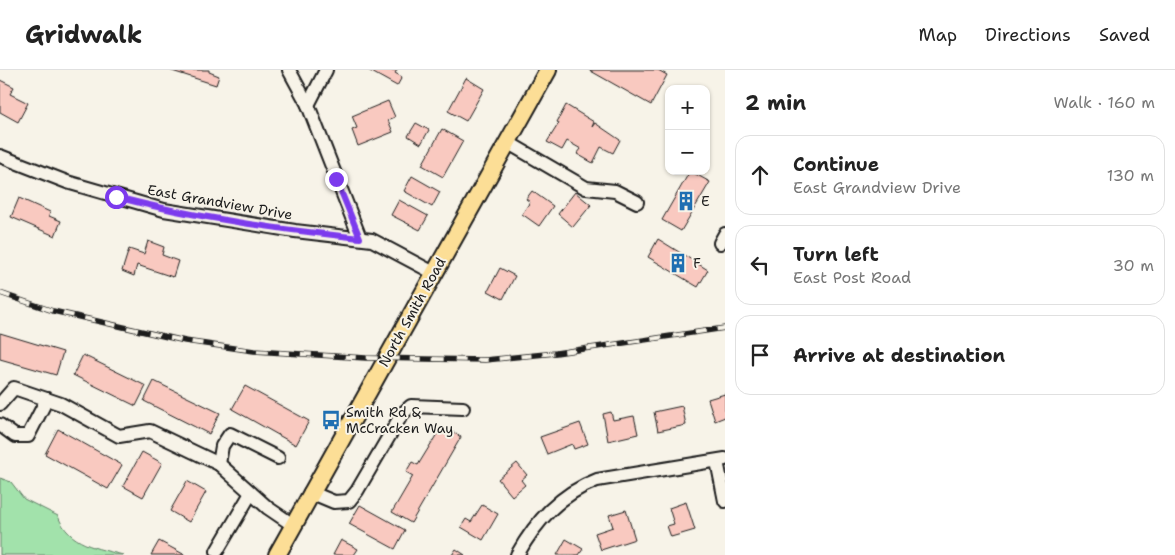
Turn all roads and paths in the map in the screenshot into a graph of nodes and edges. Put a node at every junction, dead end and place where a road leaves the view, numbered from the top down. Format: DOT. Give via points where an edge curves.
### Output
graph roads {
  1 [pos="289,70"];
  2 [pos="326,70"];
  3 [pos="548,70"];
  4 [pos="308,105"];
  5 [pos="507,142"];
  6 [pos="0,156"];
  7 [pos="637,202"];
  8 [pos="360,238"];
  9 [pos="434,274"];
  10 [pos="47,399"];
  11 [pos="0,404"];
  12 [pos="463,408"];
  13 [pos="0,425"];
  14 [pos="278,458"];
  15 [pos="721,460"];
  16 [pos="219,464"];
  17 [pos="310,492"];
  18 [pos="251,493"];
  19 [pos="725,500"];
  20 [pos="293,525"];
  21 [pos="217,551"];
  22 [pos="277,555"];
  23 [pos="517,555"];
  1 -- 4 [label="street"];
  2 -- 4 [label="street"];
  3 -- 5 [label="main road, North Smith Road"];
  4 -- 8 [label="street"];
  5 -- 7 [label="street" via="586,188 616,191"];
  5 -- 9 [label="main road, North Smith Road"];
  6 -- 8 [label="street, East Grandview Drive" via="67,182 164,210"];
  8 -- 9 [label="street, East Grandview Drive" via="384,245"];
  9 -- 17 [label="main road, North Smith Road"];
  10 -- 11 [label="street" via="14,388"];
  10 -- 13 [label="street" via="28,436 15,436"];
  10 -- 16 [label="street" via="119,436 150,431"];
  12 -- 17 [label="street" via="411,406 402,414 349,501 334,502"];
  14 -- 16 [label="street" via="230,434 222,446"];
  15 -- 19 [label="street"];
  15 -- 23 [label="street" via="597,480 580,486 537,522"];
  16 -- 18 [label="street"];
  17 -- 20 [label="main road, North Smith Road"];
  18 -- 20 [label="street"];
  18 -- 21 [label="street"];
  20 -- 22 [label="main road, North Smith Road"];
}
